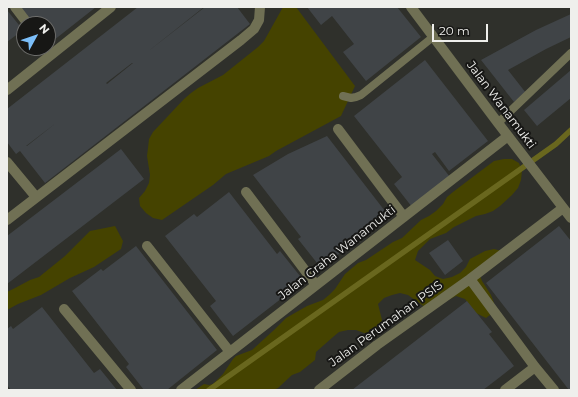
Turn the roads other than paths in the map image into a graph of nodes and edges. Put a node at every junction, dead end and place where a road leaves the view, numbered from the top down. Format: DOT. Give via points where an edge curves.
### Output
graph roads {
  1 [pos="15,7"];
  2 [pos="111,7"];
  3 [pos="260,7"];
  4 [pos="411,7"];
  5 [pos="22,16"];
  6 [pos="433,37"];
  7 [pos="56,47"];
  8 [pos="571,53"];
  9 [pos="44,56"];
  10 [pos="7,90"];
  11 [pos="343,96"];
  12 [pos="498,123"];
  13 [pos="338,129"];
  14 [pos="508,136"];
  15 [pos="7,162"];
  16 [pos="246,192"];
  17 [pos="36,197"];
  18 [pos="563,208"];
  19 [pos="404,217"];
  20 [pos="571,218"];
  21 [pos="7,220"];
  22 [pos="147,246"];
  23 [pos="470,279"];
  24 [pos="316,285"];
  25 [pos="64,309"];
  26 [pos="230,352"];
  27 [pos="535,367"];
  28 [pos="131,390"];
  29 [pos="181,390"];
  30 [pos="319,390"];
  31 [pos="505,390"];
  32 [pos="554,390"];
  1 -- 5 [label="street"];
  2 -- 7 [label="street"];
  3 -- 17 [label="street" via="259,20 254,29"];
  4 -- 6 [label="street, Jalan Wanamukti"];
  6 -- 11 [label="lane" via="360,95 351,98"];
  6 -- 12 [label="street, Jalan Wanamukti"];
  8 -- 12 [label="lane"];
  9 -- 10 [label="street"];
  12 -- 14 [label="street, Jalan Wanamukti"];
  13 -- 19 [label="street"];
  14 -- 18 [label="street, Jalan Wanamukti"];
  14 -- 19 [label="street, Jalan Graha Wanamukti"];
  15 -- 17 [label="street"];
  16 -- 24 [label="street"];
  17 -- 21 [label="street"];
  18 -- 20 [label="street, Jalan Wanamukti"];
  18 -- 23 [label="street, Jalan Perumahan PSIS"];
  19 -- 24 [label="street, Jalan Graha Wanamukti"];
  22 -- 26 [label="street"];
  23 -- 27 [label="street"];
  23 -- 30 [label="street, Jalan Perumahan PSIS"];
  24 -- 26 [label="street, Jalan Graha Wanamukti"];
  25 -- 28 [label="street"];
  26 -- 29 [label="street, Jalan Graha Wanamukti"];
  27 -- 31 [label="street"];
  27 -- 32 [label="street"];
}
